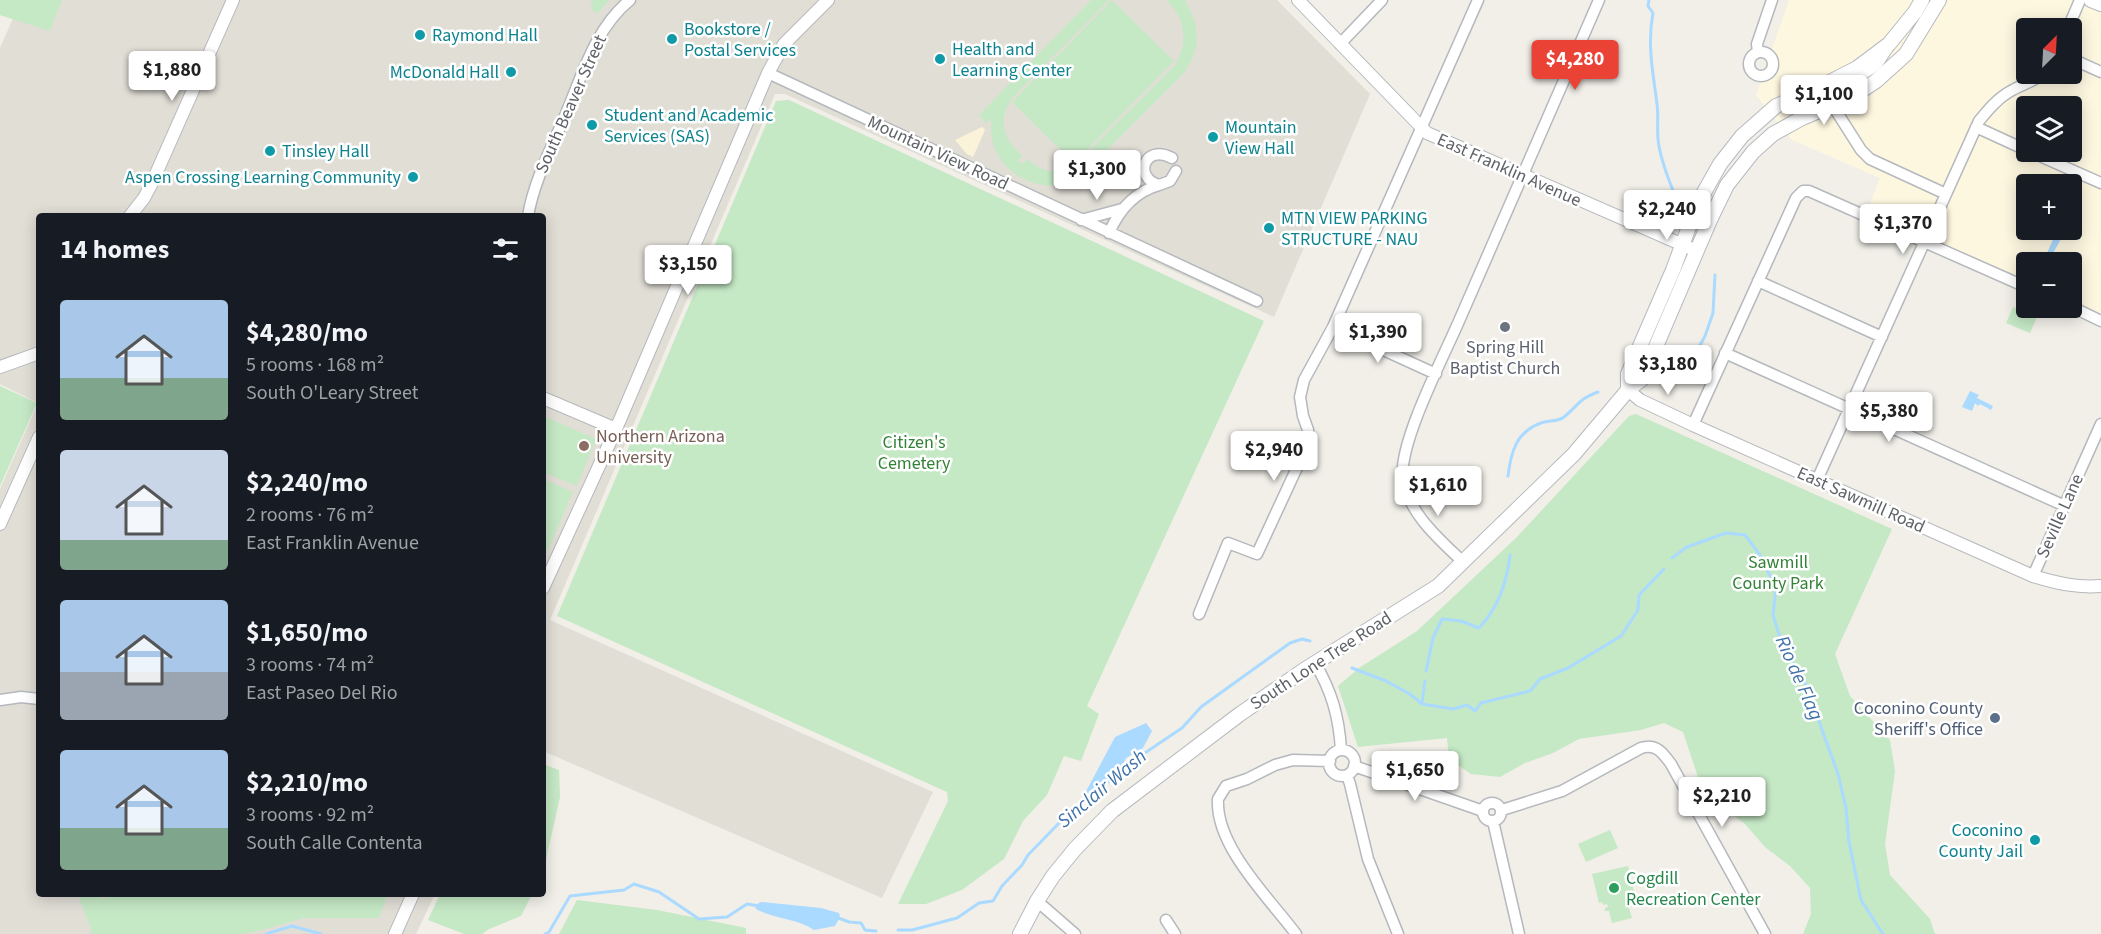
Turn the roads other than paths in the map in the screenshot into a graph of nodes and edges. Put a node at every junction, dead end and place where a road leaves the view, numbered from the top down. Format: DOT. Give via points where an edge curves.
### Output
graph roads {
  1 [pos="233,0"];
  2 [pos="630,0"];
  3 [pos="828,0"];
  4 [pos="1298,0"];
  5 [pos="1382,0"];
  6 [pos="1478,0"];
  7 [pos="1599,0"];
  8 [pos="1772,0"];
  9 [pos="1922,0"];
  10 [pos="1939,0"];
  11 [pos="2080,0"];
  12 [pos="2091,0"];
  13 [pos="2101,4"];
  14 [pos="2072,18"];
  15 [pos="1340,44"];
  16 [pos="1889,44"];
  17 [pos="1758,52"];
  18 [pos="2082,63"];
  19 [pos="2101,72"];
  20 [pos="768,73"];
  21 [pos="2028,84"];
  22 [pos="1833,106"];
  23 [pos="1976,127"];
  24 [pos="1421,129"];
  25 [pos="2016,145"];
  26 [pos="1172,158"];
  27 [pos="2054,162"];
  28 [pos="1176,171"];
  29 [pos="1145,173"];
  30 [pos="1522,175"];
  31 [pos="2101,183"];
  32 [pos="1159,185"];
  33 [pos="1143,190"];
  34 [pos="1946,194"];
  35 [pos="1122,208"];
  36 [pos="132,213"];
  37 [pos="529,213"];
  38 [pos="1081,220"];
  39 [pos="1109,233"];
  40 [pos="1925,242"];
  41 [pos="1682,245"];
  42 [pos="1696,251"];
  43 [pos="1758,281"];
  44 [pos="2016,283"];
  45 [pos="1257,301"];
  46 [pos="2082,312"];
  47 [pos="2101,321"];
  48 [pos="1333,327"];
  49 [pos="1882,337"];
  50 [pos="1725,353"];
  51 [pos="36,354"];
  52 [pos="0,367"];
  53 [pos="1436,374"];
  54 [pos="1628,390"];
  55 [pos="546,399"];
  56 [pos="1849,409"];
  57 [pos="2101,424"];
  58 [pos="1693,425"];
  59 [pos="616,429"];
  60 [pos="36,444"];
  61 [pos="2089,453"];
  62 [pos="2101,458"];
  63 [pos="1817,480"];
  64 [pos="2065,506"];
  65 [pos="0,524"];
  66 [pos="1463,562"];
  67 [pos="2033,576"];
  68 [pos="546,581"];
  69 [pos="2101,586"];
  70 [pos="1199,615"];
  71 [pos="1315,663"];
  72 [pos="36,699"];
  73 [pos="0,700"];
  74 [pos="1341,750"];
  75 [pos="1330,761"];
  76 [pos="1354,766"];
  77 [pos="1347,775"];
  78 [pos="1502,810"];
  79 [pos="1483,811"];
  80 [pos="1493,821"];
  81 [pos="412,897"];
  82 [pos="1037,901"];
  83 [pos="1166,921"];
  84 [pos="395,934"];
  85 [pos="1020,934"];
  86 [pos="1075,934"];
  87 [pos="1176,934"];
  88 [pos="1296,934"];
  89 [pos="1398,934"];
  90 [pos="1519,934"];
  91 [pos="1765,934"];
  1 -- 36 [label="street" via="152,185"];
  2 -- 37 [label="street, South Beaver Street" via="598,40 537,181"];
  3 -- 20 [label="street" via="784,44"];
  4 -- 15 [label="street, East Franklin Avenue"];
  5 -- 15 [label="street"];
  6 -- 24 [label="street"];
  7 -- 30 [label="street"];
  8 -- 17 [label="street"];
  9 -- 16 [label="main road, South Lone Tree Road"];
  10 -- 22 [label="main road, South Lone Tree Road" via="1906,54 1876,81"];
  11 -- 14 [label="street"];
  12 -- 13 [label="main road"];
  15 -- 24 [label="street, East Franklin Avenue"];
  16 -- 22 [label="street" via="1877,63 1839,89"];
  16 -- 41 [label="main road, South Lone Tree Road" via="1857,68 1776,106 1742,136 1696,205"];
  18 -- 19 [label="street"];
  20 -- 38 [label="street, Mountain View Road"];
  20 -- 59 [label="street"];
  21 -- 23 [label="street" via="1995,102"];
  22 -- 34 [label="street" via="1870,159"];
  22 -- 42 [label="main road, South Lone Tree Road" via="1773,134 1753,152 1727,185"];
  23 -- 25 [label="street"];
  23 -- 34 [label="street"];
  24 -- 30 [label="street, East Franklin Avenue"];
  24 -- 48 [label="street"];
  26 -- 29 [label="street" via="1163,153 1153,155 1146,163"];
  27 -- 31 [label="street"];
  28 -- 32 [label="street" via="1170,181"];
  29 -- 32 [label="street"];
  29 -- 33 [label="street"];
  30 -- 41 [label="street, East Franklin Avenue"];
  30 -- 53 [label="street"];
  32 -- 33 [label="street"];
  33 -- 35 [label="street"];
  34 -- 40 [label="street"];
  35 -- 38 [label="street"];
  35 -- 39 [label="street"];
  38 -- 39 [label="street, Mountain View Road"];
  39 -- 45 [label="street, Mountain View Road"];
  40 -- 43 [label="street" via="1803,191 1796,198"];
  40 -- 44 [label="street"];
  40 -- 49 [label="street"];
  41 -- 42 [label="street, East Franklin Avenue"];
  41 -- 54 [label="main road, South Lone Tree Road" via="1628,374"];
  42 -- 54 [label="main road, South Lone Tree Road" via="1642,379"];
  43 -- 49 [label="street"];
  43 -- 50 [label="street"];
  46 -- 47 [label="street"];
  48 -- 53 [label="street"];
  48 -- 70 [label="street" via="1304,380 1300,397 1308,430 1307,446 1257,554 1228,543"];
  49 -- 56 [label="street"];
  50 -- 56 [label="street"];
  50 -- 58 [label="street"];
  51 -- 52 [label="street"];
  53 -- 66 [label="street" via="1407,442 1402,478 1424,523"];
  54 -- 58 [label="street, East Sawmill Road"];
  54 -- 66 [label="main road, South Lone Tree Road" via="1574,454"];
  55 -- 59 [label="street"];
  56 -- 63 [label="street"];
  56 -- 64 [label="street"];
  57 -- 61 [label="street, Seville Lane"];
  58 -- 63 [label="street, East Sawmill Road"];
  59 -- 68 [label="street"];
  60 -- 65 [label="street"];
  61 -- 62 [label="street"];
  61 -- 64 [label="street, Seville Lane"];
  63 -- 67 [label="street, East Sawmill Road"];
  64 -- 67 [label="street, Seville Lane"];
  66 -- 71 [label="main road, South Lone Tree Road" via="1438,586"];
  67 -- 69 [label="street, East Sawmill Road" via="2058,584"];
  71 -- 74 [label="street" via="1336,709"];
  71 -- 82 [label="main road, South Lone Tree Road" via="1240,714 1113,811 1075,849"];
  72 -- 73 [label="street"];
  74 -- 75 [label="street"];
  74 -- 76 [label="street" via="1354,756"];
  75 -- 77 [label="street" via="1333,771"];
  75 -- 88 [label="street" via="1293,760 1275,765 1226,786 1218,799 1223,828 1232,847 1264,896"];
  76 -- 77 [label="street"];
  76 -- 79 [label="street"];
  77 -- 89 [label="street" via="1368,859"];
  78 -- 79 [label="street" via="1492,802"];
  78 -- 80 [label="street"];
  78 -- 91 [label="street" via="1562,791 1641,748 1654,747 1671,764"];
  79 -- 80 [label="street"];
  80 -- 90 [label="street"];
  81 -- 84 [label="street"];
  82 -- 85 [label="main road, South Lone Tree Road"];
  82 -- 86 [label="street"];
  83 -- 87 [label="street"];
}
